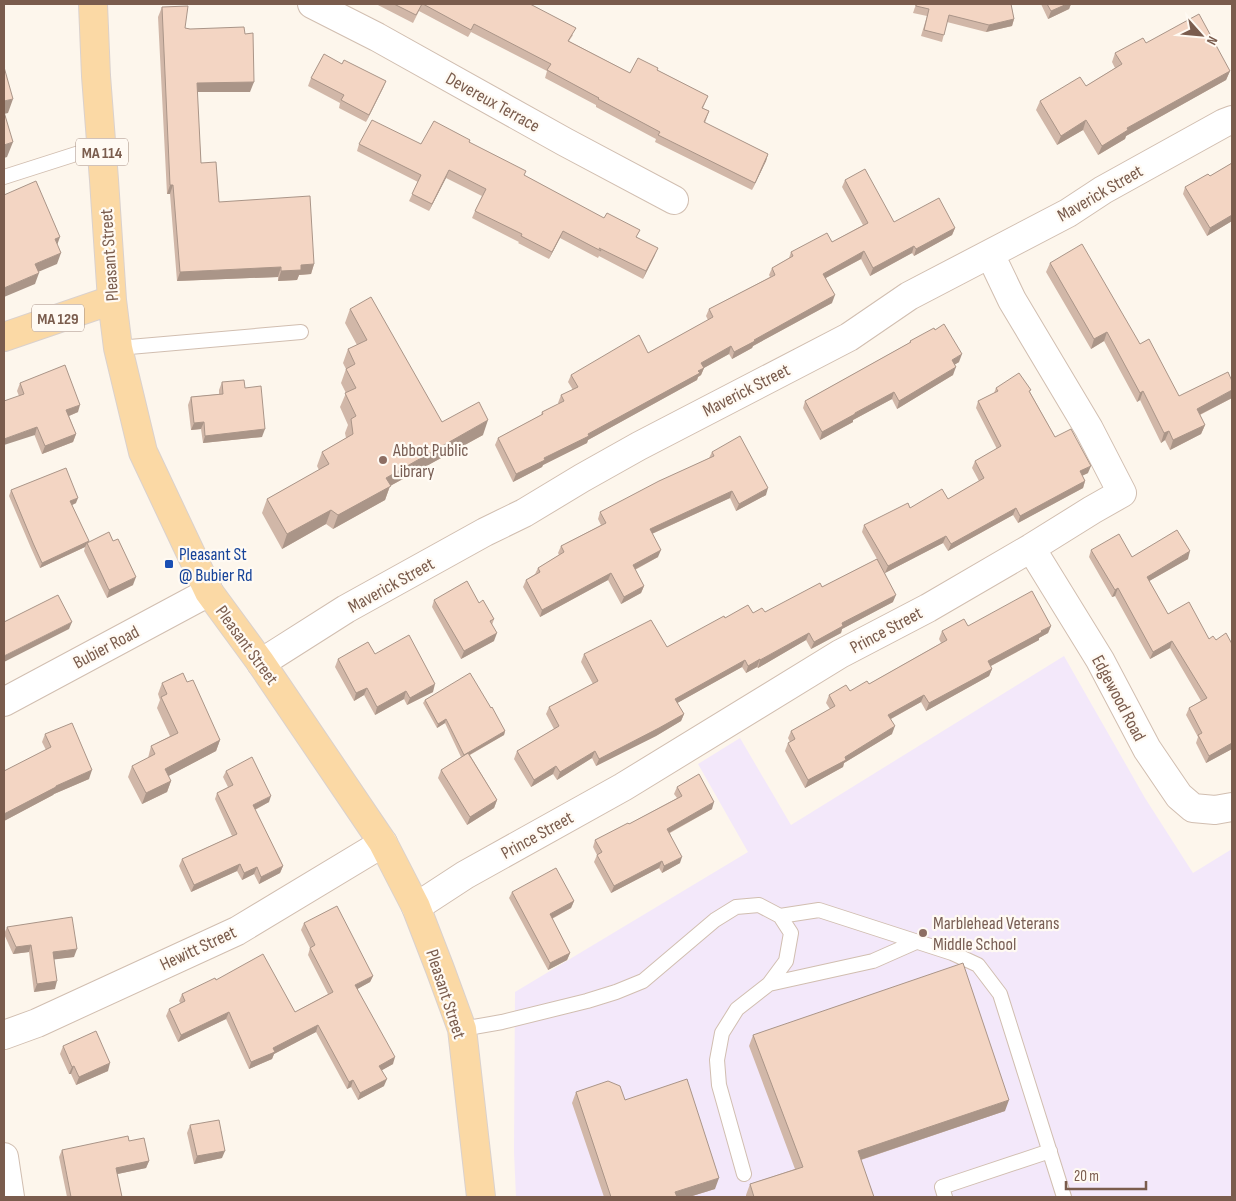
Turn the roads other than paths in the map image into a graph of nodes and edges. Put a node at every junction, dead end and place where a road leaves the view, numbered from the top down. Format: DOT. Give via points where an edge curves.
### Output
graph roads {
  1 [pos="93,4"];
  2 [pos="312,4"];
  3 [pos="1232,120"];
  4 [pos="102,146"];
  5 [pos="4,177"];
  6 [pos="674,200"];
  7 [pos="990,254"];
  8 [pos="112,300"];
  9 [pos="301,332"];
  10 [pos="4,336"];
  11 [pos="118,348"];
  12 [pos="1031,548"];
  13 [pos="209,592"];
  14 [pos="261,664"];
  15 [pos="4,702"];
  16 [pos="1232,807"];
  17 [pos="383,843"];
  18 [pos="416,907"];
  19 [pos="780,916"];
  20 [pos="916,942"];
  21 [pos="769,984"];
  22 [pos="462,1029"];
  23 [pos="4,1035"];
  24 [pos="1050,1151"];
  25 [pos="4,1157"];
  26 [pos="744,1174"];
  27 [pos="10,1197"];
  28 [pos="481,1197"];
  29 [pos="945,1197"];
  30 [pos="1064,1197"];
  1 -- 4 [label="main road, Pleasant Street / MA 114"];
  2 -- 6 [label="street, Devereux Terrace"];
  3 -- 7 [label="street, Maverick Street"];
  4 -- 5 [label="lane"];
  4 -- 8 [label="main road, Pleasant Street / MA 114"];
  7 -- 12 [label="street, Prince Street" via="1012,300 1089,428 1122,493"];
  7 -- 14 [label="street, Maverick Street" via="909,296 849,337 639,446 346,610"];
  8 -- 10 [label="main road, MA 129"];
  8 -- 11 [label="main road, Pleasant Street"];
  9 -- 11 [label="lane"];
  11 -- 13 [label="main road, Pleasant Street" via="143,452"];
  12 -- 16 [label="street, Edgewood Road" via="1100,660 1147,749 1179,796 1193,808 1215,810"];
  12 -- 18 [label="street, Prince Street" via="840,654 622,787 465,875"];
  13 -- 14 [label="main road, Pleasant Street"];
  13 -- 15 [label="street, Bubier Road"];
  14 -- 17 [label="main road, Pleasant Street"];
  17 -- 18 [label="main road, Pleasant Street"];
  17 -- 23 [label="street, Hewitt Street" via="237,931"];
  18 -- 22 [label="main road, Pleasant Street"];
  19 -- 20 [label="lane" via="819,910"];
  19 -- 21 [label="lane" via="791,933 786,961"];
  19 -- 22 [label="lane" via="759,905 736,907 715,920 643,981 587,1001"];
  20 -- 21 [label="lane" via="873,961"];
  20 -- 24 [label="lane" via="978,965 1000,994"];
  21 -- 26 [label="lane" via="737,1009 722,1033 717,1060 719,1085"];
  22 -- 28 [label="main road, Pleasant Street"];
  24 -- 29 [label="lane" via="942,1187"];
  24 -- 30 [label="lane"];
  25 -- 27 [label="street"];
}
